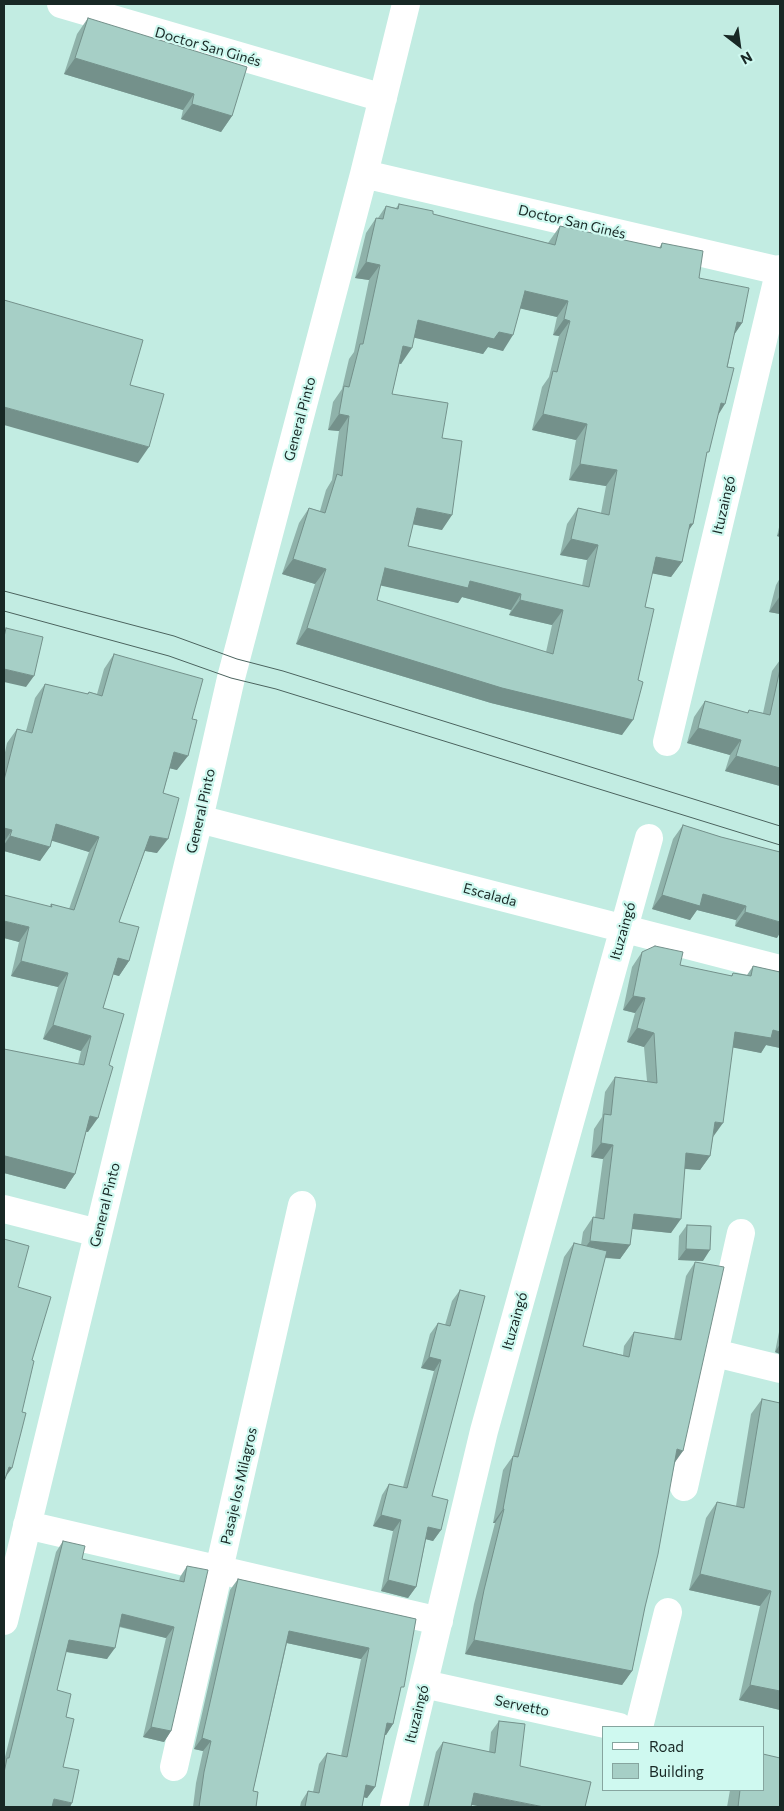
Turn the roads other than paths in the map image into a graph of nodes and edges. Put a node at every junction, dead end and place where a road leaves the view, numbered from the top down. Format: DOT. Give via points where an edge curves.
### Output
graph roads {
  1 [pos="61,4"];
  2 [pos="406,4"];
  3 [pos="383,98"];
  4 [pos="364,174"];
  5 [pos="780,270"];
  6 [pos="667,742"];
  7 [pos="199,819"];
  8 [pos="649,838"];
  9 [pos="623,930"];
  10 [pos="780,969"];
  11 [pos="302,1205"];
  12 [pos="4,1209"];
  13 [pos="98,1233"];
  14 [pos="742,1233"];
  15 [pos="715,1353"];
  16 [pos="780,1369"];
  17 [pos="684,1487"];
  18 [pos="27,1525"];
  19 [pos="220,1570"];
  20 [pos="668,1612"];
  21 [pos="4,1621"];
  22 [pos="439,1621"];
  23 [pos="424,1684"];
  24 [pos="614,1726"];
  25 [pos="639,1726"];
  26 [pos="174,1767"];
  27 [pos="394,1807"];
  1 -- 3 [label="street, Doctor San Ginés"];
  2 -- 3 [label="street, General Pinto"];
  3 -- 4 [label="street, General Pinto"];
  4 -- 5 [label="street, Doctor San Ginés"];
  4 -- 7 [label="street, General Pinto" via="231,678"];
  5 -- 6 [label="street, Ituzaingó"];
  7 -- 9 [label="street, Escalada"];
  7 -- 13 [label="street, General Pinto"];
  8 -- 9 [label="street, Ituzaingó"];
  9 -- 10 [label="street, Escalada"];
  9 -- 22 [label="street, Ituzaingó" via="484,1431"];
  11 -- 19 [label="street, Pasaje los Milagros"];
  12 -- 13 [label="street"];
  13 -- 18 [label="street, General Pinto"];
  14 -- 15 [label="street"];
  15 -- 16 [label="street"];
  15 -- 17 [label="street"];
  18 -- 19 [label="street"];
  18 -- 21 [label="street, General Pinto"];
  19 -- 22 [label="street"];
  19 -- 26 [label="street, Pasaje los Milagros"];
  20 -- 25 [label="street"];
  22 -- 23 [label="street, Ituzaingó"];
  23 -- 24 [label="street, Servetto"];
  23 -- 27 [label="street, Ituzaingó"];
}
